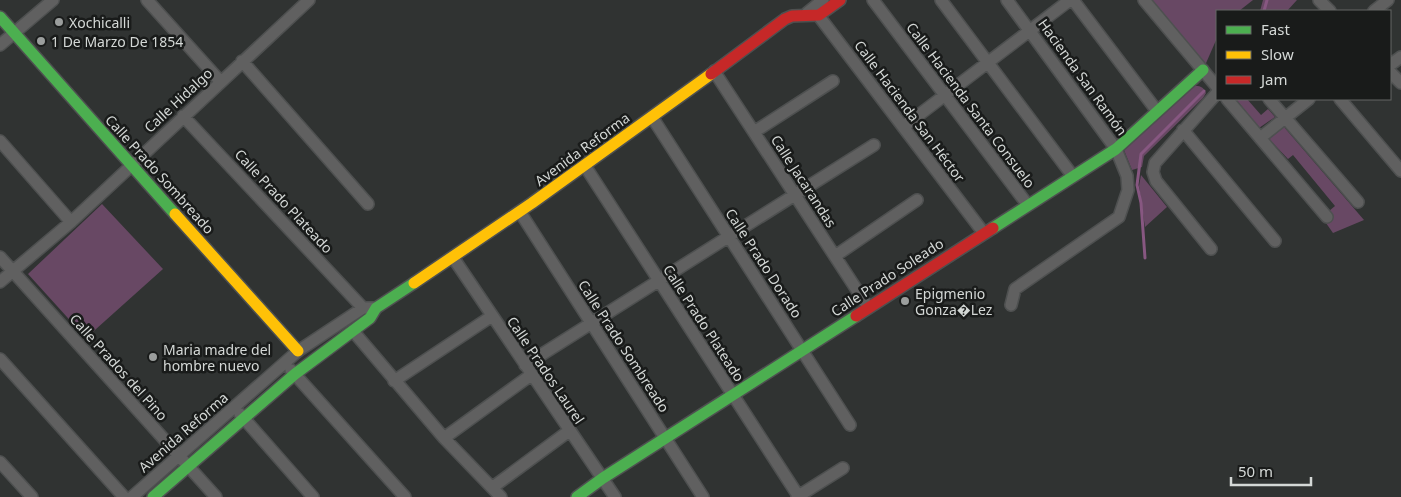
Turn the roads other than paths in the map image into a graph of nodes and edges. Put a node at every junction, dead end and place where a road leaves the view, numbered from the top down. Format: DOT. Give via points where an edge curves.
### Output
graph roads {
  1 [pos="53,0"];
  2 [pos="147,0"];
  3 [pos="309,0"];
  4 [pos="823,0"];
  5 [pos="840,0"];
  6 [pos="873,0"];
  7 [pos="941,0"];
  8 [pos="1006,0"];
  9 [pos="1072,0"];
  10 [pos="1144,0"];
  11 [pos="1319,0"];
  12 [pos="1388,0"];
  13 [pos="1329,10"];
  14 [pos="1375,10"];
  15 [pos="815,11"];
  16 [pos="0,17"];
  17 [pos="1030,30"];
  18 [pos="14,33"];
  19 [pos="0,45"];
  20 [pos="242,61"];
  21 [pos="987,63"];
  22 [pos="1203,70"];
  23 [pos="714,71"];
  24 [pos="1391,73"];
  25 [pos="220,81"];
  26 [pos="833,81"];
  27 [pos="1401,83"];
  28 [pos="1216,86"];
  29 [pos="1216,94"];
  30 [pos="945,95"];
  31 [pos="1228,100"];
  32 [pos="1270,100"];
  33 [pos="1308,100"];
  34 [pos="1341,100"];
  35 [pos="1157,111"];
  36 [pos="183,116"];
  37 [pos="652,117"];
  38 [pos="1285,118"];
  39 [pos="903,127"];
  40 [pos="1184,130"];
  41 [pos="754,132"];
  42 [pos="1260,138"];
  43 [pos="0,141"];
  44 [pos="874,145"];
  45 [pos="1116,149"];
  46 [pos="132,164"];
  47 [pos="585,166"];
  48 [pos="1401,171"];
  49 [pos="1072,175"];
  50 [pos="795,195"];
  51 [pos="917,200"];
  52 [pos="1358,202"];
  53 [pos="368,204"];
  54 [pos="1027,204"];
  55 [pos="520,212"];
  56 [pos="1327,217"];
  57 [pos="71,222"];
  58 [pos="983,232"];
  59 [pos="729,237"];
  60 [pos="1275,241"];
  61 [pos="1211,249"];
  62 [pos="834,256"];
  63 [pos="0,257"];
  64 [pos="454,259"];
  65 [pos="13,271"];
  66 [pos="659,281"];
  67 [pos="0,282"];
  68 [pos="1011,305"];
  69 [pos="868,307"];
  70 [pos="363,308"];
  71 [pos="376,308"];
  72 [pos="492,316"];
  73 [pos="592,323"];
  74 [pos="353,331"];
  75 [pos="802,350"];
  76 [pos="298,351"];
  77 [pos="0,359"];
  78 [pos="284,362"];
  79 [pos="528,370"];
  80 [pos="295,374"];
  81 [pos="394,381"];
  82 [pos="732,394"];
  83 [pos="233,408"];
  84 [pos="244,418"];
  85 [pos="850,425"];
  86 [pos="569,431"];
  87 [pos="444,438"];
  88 [pos="665,438"];
  89 [pos="180,456"];
  90 [pos="0,462"];
  91 [pos="188,465"];
  92 [pos="843,468"];
  93 [pos="603,478"];
  94 [pos="493,487"];
  95 [pos="32,497"];
  96 [pos="124,497"];
  97 [pos="132,497"];
  98 [pos="153,497"];
  99 [pos="216,497"];
  100 [pos="313,497"];
  101 [pos="405,497"];
  102 [pos="501,497"];
  103 [pos="577,497"];
  104 [pos="616,497"];
  105 [pos="703,497"];
  106 [pos="798,497"];
  1 -- 18 [label="street"];
  2 -- 25 [label="street"];
  3 -- 20 [label="street, Calle Hidalgo"];
  4 -- 15 [label="street"];
  5 -- 15 [label="street"];
  6 -- 30 [label="street, Calle Hacienda Santa Consuelo"];
  7 -- 21 [label="street"];
  8 -- 17 [label="street, Hacienda San Ramón"];
  9 -- 17 [label="street"];
  9 -- 35 [label="street"];
  10 -- 22 [label="street"];
  11 -- 13 [label="street"];
  12 -- 14 [label="street"];
  15 -- 23 [label="street, Avenida Reforma" via="785,19"];
  15 -- 39 [label="street, Calle Hacienda San Héctor"];
  16 -- 18 [label="street, Calle Prado Sombreado"];
  17 -- 21 [label="street"];
  17 -- 45 [label="street, Hacienda San Ramón"];
  18 -- 19 [label="street"];
  18 -- 46 [label="street, Calle Prado Sombreado"];
  20 -- 25 [label="street, Calle Hidalgo"];
  20 -- 53 [label="street"];
  21 -- 30 [label="street"];
  21 -- 49 [label="street"];
  22 -- 28 [label="street"];
  22 -- 35 [label="street, Calle Prado Soleado"];
  23 -- 37 [label="street, Avenida Reforma"];
  23 -- 41 [label="street, Calle Jacarandas"];
  24 -- 27 [label="street"];
  25 -- 36 [label="street, Calle Hidalgo"];
  26 -- 41 [label="street"];
  29 -- 40 [label="street"];
  30 -- 39 [label="street"];
  30 -- 54 [label="street, Calle Hacienda Santa Consuelo"];
  31 -- 42 [label="street"];
  32 -- 38 [label="street"];
  33 -- 38 [label="street"];
  34 -- 48 [label="street"];
  35 -- 45 [label="street, Calle Prado Soleado"];
  36 -- 46 [label="street, Calle Hidalgo"];
  36 -- 70 [label="street, Calle Prado Plateado"];
  37 -- 47 [label="street, Avenida Reforma"];
  37 -- 59 [label="street, Calle Prado Dorado"];
  38 -- 42 [label="street"];
  38 -- 52 [label="street"];
  39 -- 58 [label="street, Calle Hacienda San Héctor"];
  40 -- 60 [label="street"];
  40 -- 61 [label="street" via="1156,162 1153,172 1156,181"];
  41 -- 50 [label="street, Calle Jacarandas"];
  42 -- 56 [label="street"];
  43 -- 57 [label="street"];
  44 -- 50 [label="street"];
  45 -- 49 [label="street, Calle Prado Soleado"];
  45 -- 68 [label="street, Hacienda San Ramón" via="1127,176 1128,190 1120,217 1015,289"];
  46 -- 57 [label="street, Calle Hidalgo"];
  46 -- 76 [label="street, Calle Prado Sombreado"];
  47 -- 55 [label="street, Avenida Reforma"];
  47 -- 66 [label="street, Calle Prado Plateado"];
  49 -- 54 [label="street, Calle Prado Soleado"];
  50 -- 59 [label="street"];
  50 -- 62 [label="street, Calle Jacarandas"];
  51 -- 62 [label="street"];
  54 -- 58 [label="street, Calle Prado Soleado"];
  55 -- 64 [label="street, Avenida Reforma"];
  55 -- 73 [label="street, Calle Prado Sombreado"];
  57 -- 65 [label="street, Calle Hidalgo"];
  58 -- 69 [label="street, Calle Prado Soleado"];
  59 -- 66 [label="street"];
  59 -- 75 [label="street, Calle Prado Dorado"];
  62 -- 69 [label="street, Calle Jacarandas"];
  63 -- 65 [label="street, Calle Prados del Pino"];
  64 -- 71 [label="street, Avenida Reforma"];
  64 -- 72 [label="street, Calle Prados Laurel"];
  65 -- 67 [label="street, Calle Hidalgo"];
  65 -- 89 [label="street, Calle Prados del Pino"];
  66 -- 73 [label="street"];
  66 -- 82 [label="street, Calle Prado Plateado"];
  69 -- 75 [label="street, Calle Prado Soleado"];
  70 -- 71 [label="street"];
  70 -- 76 [label="street, Avenida Reforma"];
  71 -- 74 [label="street, Avenida Reforma" via="370,318"];
  72 -- 79 [label="street, Calle Prados Laurel"];
  72 -- 81 [label="street"];
  73 -- 79 [label="street"];
  73 -- 88 [label="street, Calle Prado Sombreado"];
  74 -- 80 [label="street, Avenida Reforma"];
  74 -- 81 [label="street"];
  75 -- 82 [label="street, Calle Prado Soleado"];
  75 -- 85 [label="street, Calle Prado Dorado"];
  76 -- 78 [label="street, Avenida Reforma"];
  77 -- 96 [label="street"];
  78 -- 80 [label="street"];
  78 -- 83 [label="street, Avenida Reforma"];
  79 -- 86 [label="street, Calle Prados Laurel"];
  79 -- 87 [label="street"];
  80 -- 84 [label="street, Avenida Reforma"];
  80 -- 101 [label="street"];
  81 -- 87 [label="street"];
  82 -- 88 [label="street, Calle Prado Soleado"];
  82 -- 106 [label="street, Calle Prado Plateado"];
  83 -- 84 [label="street"];
  83 -- 89 [label="street, Avenida Reforma"];
  84 -- 91 [label="street, Avenida Reforma"];
  84 -- 100 [label="street"];
  86 -- 93 [label="street, Calle Prados Laurel"];
  86 -- 94 [label="street"];
  87 -- 94 [label="street"];
  88 -- 93 [label="street, Calle Prado Soleado"];
  88 -- 105 [label="street, Calle Prado Sombreado"];
  89 -- 91 [label="street, Calle Prados del Pino"];
  89 -- 97 [label="street, Avenida Reforma"];
  90 -- 95 [label="street"];
  91 -- 98 [label="street, Avenida Reforma"];
  91 -- 99 [label="street, Calle Prados del Pino"];
  92 -- 106 [label="street"];
  93 -- 103 [label="street, Calle Prado Soleado"];
  93 -- 104 [label="street, Calle Prados Laurel"];
  94 -- 102 [label="street"];
}
